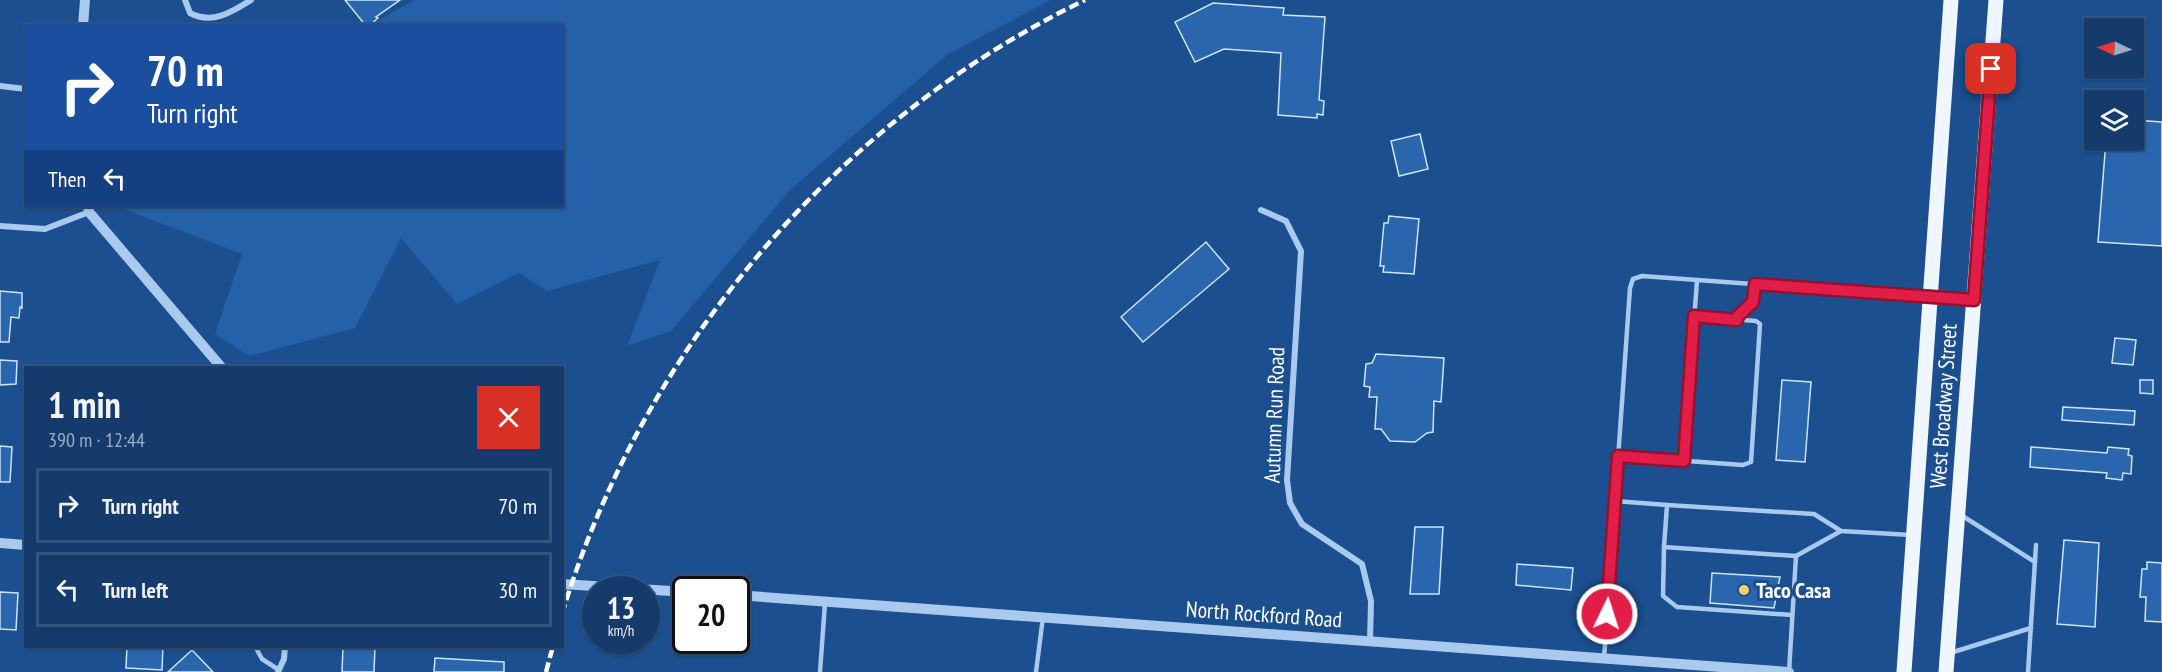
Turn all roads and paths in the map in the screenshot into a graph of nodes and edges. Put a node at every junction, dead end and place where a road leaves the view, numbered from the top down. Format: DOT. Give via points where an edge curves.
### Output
graph roads {
  1 [pos="85,0"];
  2 [pos="184,0"];
  3 [pos="251,0"];
  4 [pos="1951,0"];
  5 [pos="1996,0"];
  6 [pos="84,24"];
  7 [pos="0,86"];
  8 [pos="24,89"];
  9 [pos="89,208"];
  10 [pos="1261,210"];
  11 [pos="0,226"];
  12 [pos="1697,280"];
  13 [pos="1755,284"];
  14 [pos="1931,297"];
  15 [pos="1974,300"];
  16 [pos="1694,316"];
  17 [pos="1737,320"];
  18 [pos="220,366"];
  19 [pos="1618,456"];
  20 [pos="1684,461"];
  21 [pos="1615,501"];
  22 [pos="1667,505"];
  23 [pos="1958,513"];
  24 [pos="1841,531"];
  25 [pos="1914,535"];
  26 [pos="0,543"];
  27 [pos="2036,544"];
  28 [pos="24,545"];
  29 [pos="1664,547"];
  30 [pos="1796,556"];
  31 [pos="2035,562"];
  32 [pos="564,584"];
  33 [pos="672,591"];
  34 [pos="750,596"];
  35 [pos="825,600"];
  36 [pos="1792,615"];
  37 [pos="1042,617"];
  38 [pos="2031,628"];
  39 [pos="1370,641"];
  40 [pos="256,648"];
  41 [pos="285,648"];
  42 [pos="1947,654"];
  43 [pos="1604,659"];
  44 [pos="278,671"];
  45 [pos="820,672"];
  46 [pos="1036,672"];
  47 [pos="1789,672"];
  48 [pos="1904,672"];
  49 [pos="1946,672"];
  50 [pos="2028,672"];
  1 -- 6 [label="street"];
  2 -- 3 [label="street" via="190,13 204,19 226,15"];
  4 -- 14 [label="main road, West Broadway Street"];
  5 -- 15 [label="main road, West Broadway Street"];
  7 -- 8 [label="street"];
  9 -- 11 [label="street" via="45,229"];
  9 -- 18 [label="street"];
  10 -- 39 [label="street, Autumn Run Road" via="1286,220 1301,251 1287,480 1290,504 1302,524 1362,564 1371,601"];
  12 -- 13 [label="lane"];
  12 -- 16 [label="lane"];
  12 -- 19 [label="lane" via="1641,276 1633,279"];
  13 -- 14 [label="lane"];
  13 -- 17 [label="lane" via="1753,302"];
  14 -- 15 [label="lane"];
  14 -- 25 [label="main road, West Broadway Street"];
  15 -- 23 [label="main road, West Broadway Street"];
  16 -- 17 [label="lane"];
  16 -- 20 [label="lane"];
  17 -- 20 [label="lane" via="1756,321 1761,330 1751,462 1743,465"];
  19 -- 20 [label="lane"];
  19 -- 21 [label="lane"];
  21 -- 22 [label="lane"];
  21 -- 43 [label="lane"];
  22 -- 24 [label="lane" via="1814,514"];
  22 -- 29 [label="lane"];
  23 -- 31 [label="lane"];
  23 -- 42 [label="main road, West Broadway Street"];
  24 -- 25 [label="lane"];
  24 -- 30 [label="lane"];
  25 -- 48 [label="main road, West Broadway Street"];
  26 -- 28 [label="street"];
  27 -- 31 [label="lane"];
  29 -- 30 [label="lane"];
  29 -- 36 [label="lane" via="1663,596 1677,607"];
  30 -- 36 [label="lane"];
  31 -- 38 [label="lane"];
  32 -- 33 [label="street"];
  34 -- 35 [label="street, North Rockford Road"];
  35 -- 37 [label="street, North Rockford Road"];
  35 -- 45 [label="lane"];
  36 -- 47 [label="lane"];
  37 -- 39 [label="street, North Rockford Road"];
  37 -- 46 [label="lane"];
  38 -- 42 [label="lane"];
  38 -- 50 [label="lane"];
  39 -- 43 [label="street, North Rockford Road"];
  40 -- 44 [label="lane" via="262,659"];
  41 -- 44 [label="street"];
  42 -- 49 [label="main road, West Broadway Street"];
  43 -- 47 [label="street, North Rockford Road"];
}
